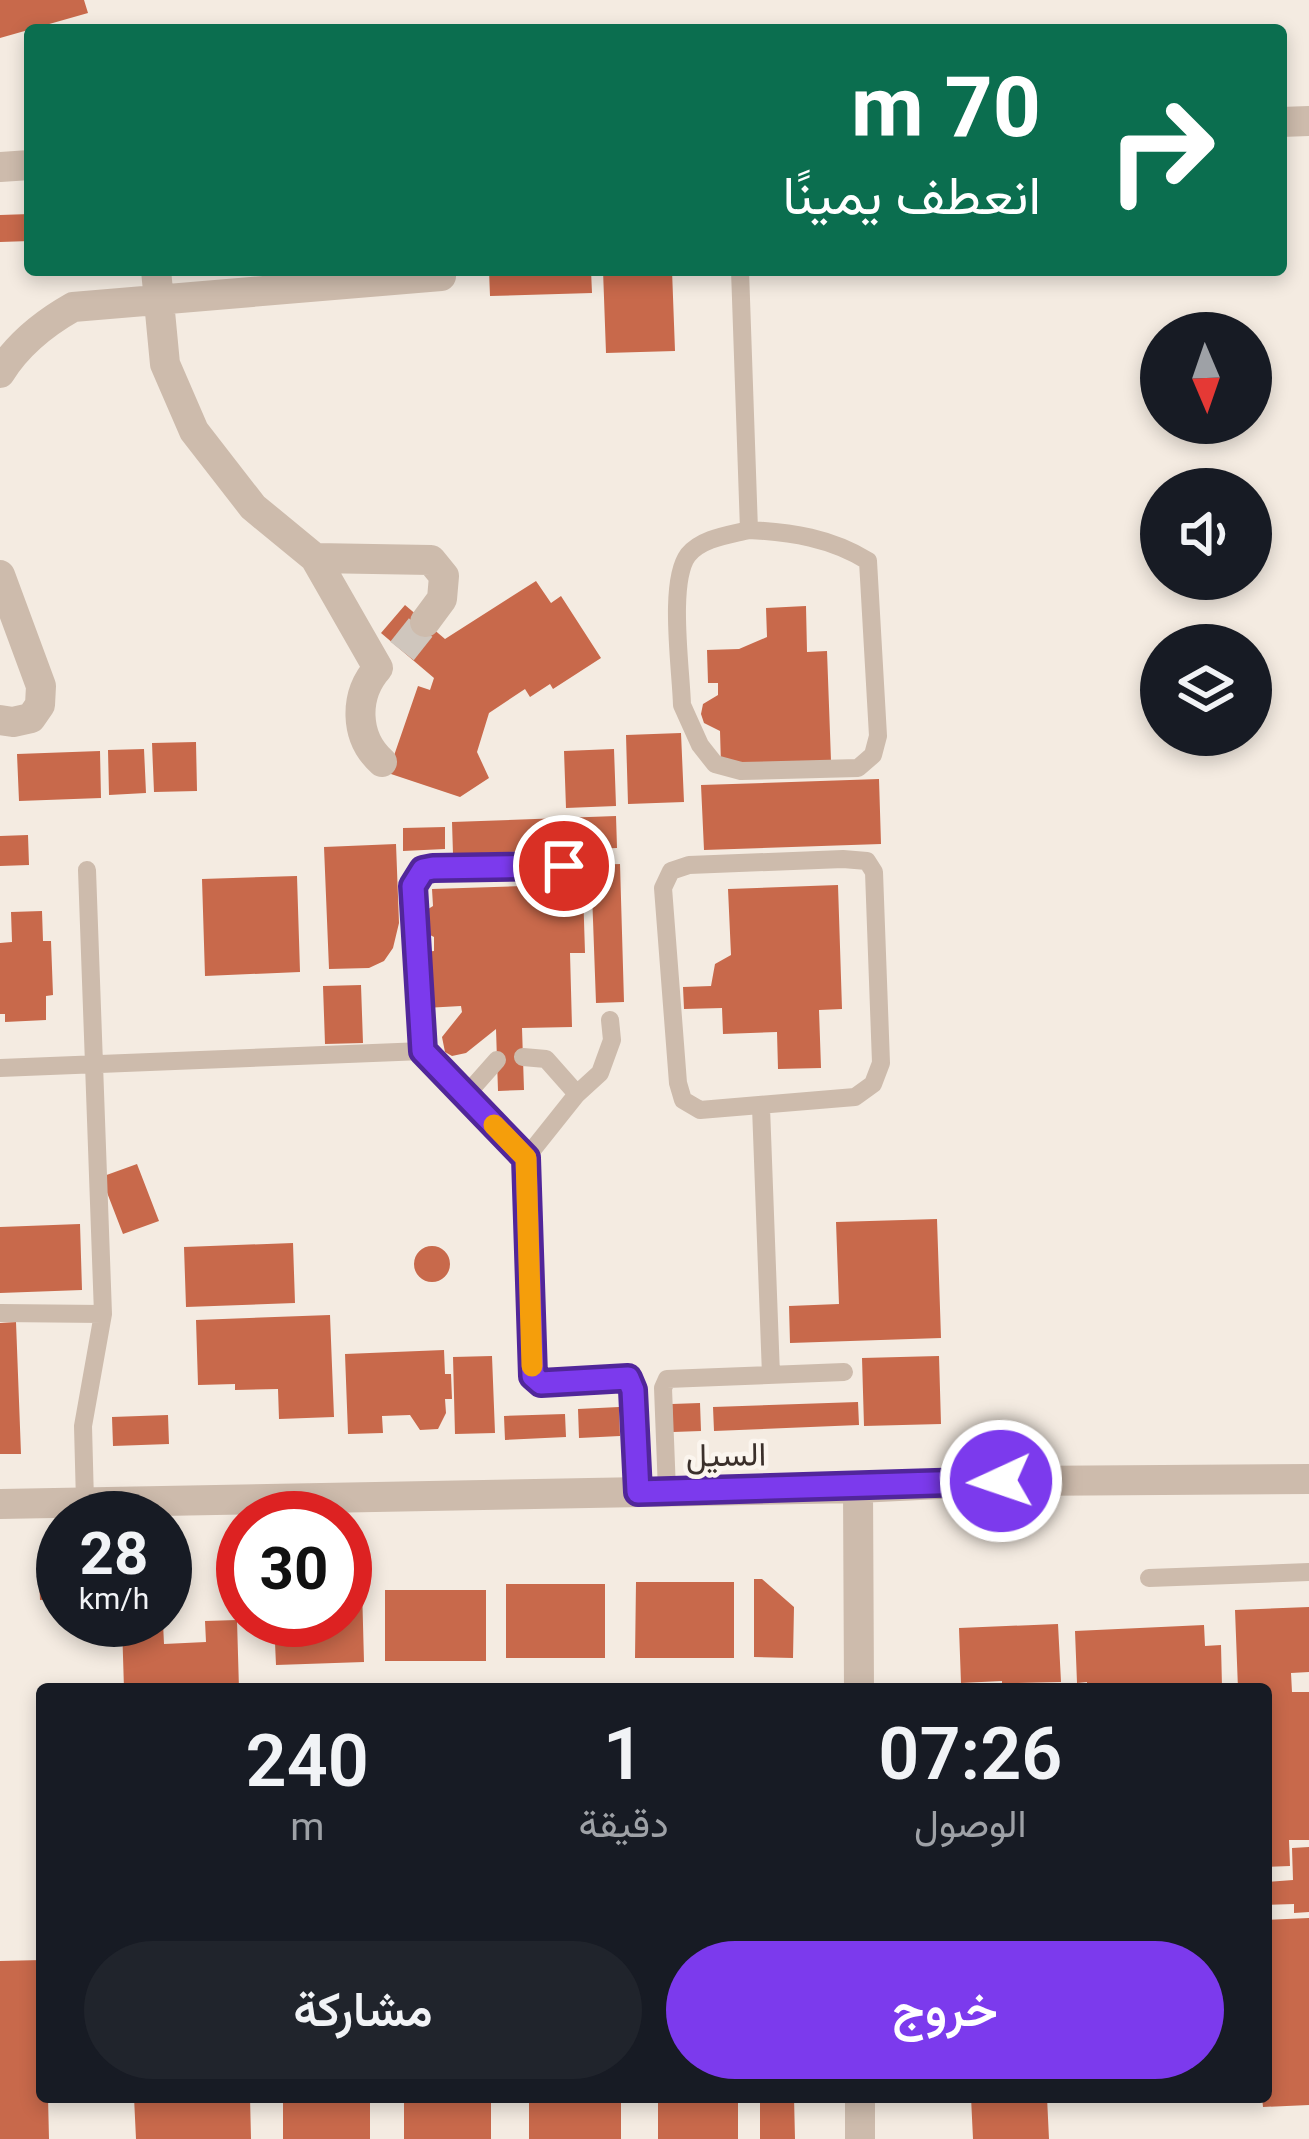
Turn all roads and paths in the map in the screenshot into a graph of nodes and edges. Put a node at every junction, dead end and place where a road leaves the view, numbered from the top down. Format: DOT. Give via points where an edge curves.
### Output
graph roads {
  1 [pos="441,276"];
  2 [pos="740,276"];
  3 [pos="157,284"];
  4 [pos="4,353"];
  5 [pos="749,530"];
  6 [pos="315,558"];
  7 [pos="0,574"];
  8 [pos="424,622"];
  9 [pos="0,720"];
  10 [pos="382,761"];
  11 [pos="564,866"];
  12 [pos="86,870"];
  13 [pos="610,1020"];
  14 [pos="423,1051"];
  15 [pos="523,1057"];
  16 [pos="497,1060"];
  17 [pos="95,1063"];
  18 [pos="0,1068"];
  19 [pos="577,1094"];
  20 [pos="466,1095"];
  21 [pos="761,1107"];
  22 [pos="526,1158"];
  23 [pos="0,1313"];
  24 [pos="103,1314"];
  25 [pos="844,1372"];
  26 [pos="771,1375"];
  27 [pos="1309,1479"];
  28 [pos="858,1488"];
  29 [pos="85,1491"];
  30 [pos="652,1491"];
  31 [pos="192,1500"];
  32 [pos="36,1503"];
  33 [pos="0,1504"];
  34 [pos="1309,1572"];
  35 [pos="1149,1578"];
  36 [pos="859,1683"];
  37 [pos="860,2103"];
  38 [pos="860,2139"];
  1 -- 3 [label="street"];
  2 -- 5 [label="lane"];
  3 -- 4 [label="street" via="73,307"];
  3 -- 6 [label="street" via="165,364 194,431 253,507"];
  5 -- 5 [label="lane" via="707,541 678,574 689,723 715,764 741,771 858,768 878,736 868,561 793,532"];
  6 -- 8 [label="street" via="431,560 444,576 442,599"];
  6 -- 10 [label="street" via="390,659 365,682 359,717 368,749"];
  7 -- 9 [label="street" via="41,686 31,718"];
  11 -- 14 [label="lane" via="423,870 413,886"];
  12 -- 17 [label="lane"];
  13 -- 19 [label="lane" via="600,1073"];
  14 -- 17 [label="lane"];
  14 -- 20 [label="lane"];
  15 -- 19 [label="lane" via="546,1058"];
  16 -- 20 [label="lane"];
  17 -- 18 [label="lane"];
  17 -- 24 [label="lane"];
  19 -- 22 [label="lane"];
  20 -- 22 [label="lane"];
  21 -- 21 [label="lane" via="854,1097 873,1084 881,1064 874,872 867,861 689,866 671,871 663,888 683,1100 700,1111"];
  21 -- 26 [label="lane"];
  22 -- 30 [label="lane" via="533,1376 541,1383 628,1378"];
  23 -- 24 [label="lane"];
  24 -- 29 [label="lane" via="83,1426"];
  25 -- 26 [label="lane"];
  26 -- 30 [label="lane" via="667,1379"];
  27 -- 28 [label="street, السيل"];
  28 -- 30 [label="street, السيل"];
  28 -- 36 [label="street"];
  30 -- 31 [label="street, السيل"];
  32 -- 33 [label="street, السيل"];
  34 -- 35 [label="lane"];
  37 -- 38 [label="street"];
}
